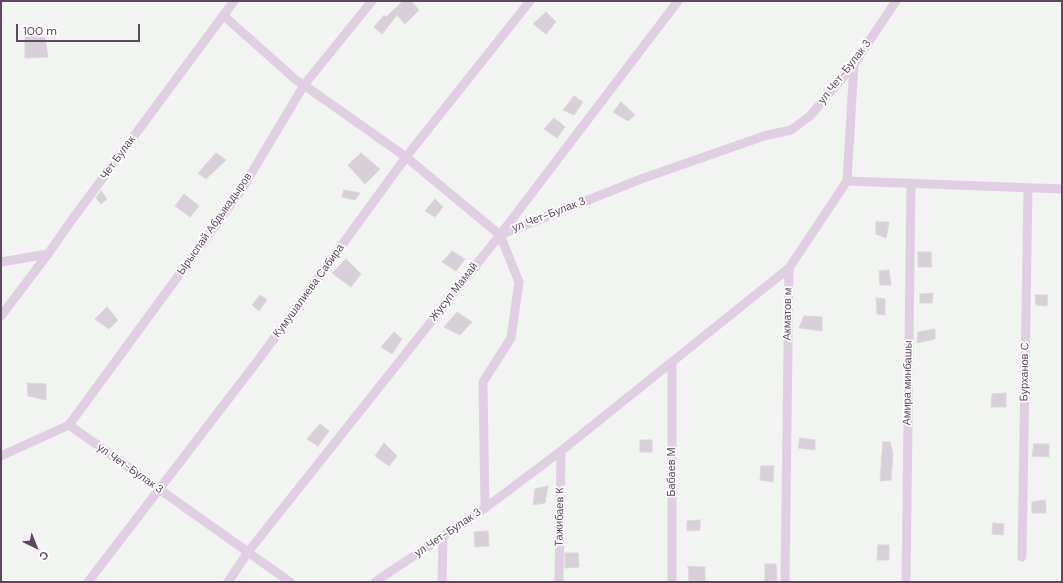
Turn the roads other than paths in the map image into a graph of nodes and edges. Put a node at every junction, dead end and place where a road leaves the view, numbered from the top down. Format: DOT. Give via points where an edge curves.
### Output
graph roads {
  1 [pos="234,1"];
  2 [pos="372,1"];
  3 [pos="530,1"];
  4 [pos="678,1"];
  5 [pos="896,1"];
  6 [pos="223,15"];
  7 [pos="854,64"];
  8 [pos="304,85"];
  9 [pos="406,157"];
  10 [pos="847,181"];
  11 [pos="911,183"];
  12 [pos="1028,188"];
  13 [pos="1062,189"];
  14 [pos="500,234"];
  15 [pos="48,254"];
  16 [pos="1,262"];
  17 [pos="789,268"];
  18 [pos="1,316"];
  19 [pos="672,363"];
  20 [pos="69,425"];
  21 [pos="561,451"];
  22 [pos="1,456"];
  23 [pos="159,489"];
  24 [pos="485,508"];
  25 [pos="443,537"];
  26 [pos="248,552"];
  27 [pos="1022,557"];
  28 [pos="88,582"];
  29 [pos="228,582"];
  30 [pos="290,582"];
  31 [pos="375,582"];
  32 [pos="442,582"];
  33 [pos="559,582"];
  34 [pos="672,582"];
  35 [pos="785,582"];
  36 [pos="906,582"];
  1 -- 6 [label="street, Чет Булак"];
  2 -- 8 [label="street, Ырыспай Абдыкадыров"];
  3 -- 9 [label="street, Кумушалиева Сабира"];
  4 -- 14 [label="street, Жусуп Мамай"];
  5 -- 7 [label="street, ул Чет-Булак 3"];
  6 -- 8 [label="street"];
  6 -- 15 [label="street, Чет Булак"];
  7 -- 10 [label="street"];
  7 -- 14 [label="street, ул Чет-Булак 3" via="810,116 791,130 764,136 649,176"];
  8 -- 9 [label="street"];
  8 -- 20 [label="street, Ырыспай Абдыкадыров" via="242,189"];
  9 -- 14 [label="street"];
  9 -- 23 [label="street, Кумушалиева Сабира" via="259,359"];
  10 -- 11 [label="street"];
  10 -- 17 [label="street"];
  11 -- 12 [label="street"];
  11 -- 36 [label="street, Амира минбашы"];
  12 -- 13 [label="street"];
  12 -- 27 [label="street, Бурханов С"];
  14 -- 24 [label="street, ул Чет-Булак 3" via="520,282 511,338 483,382"];
  14 -- 26 [label="street, Жусуп Мамай"];
  15 -- 16 [label="street"];
  15 -- 18 [label="street, Чет Булак"];
  17 -- 19 [label="street"];
  17 -- 35 [label="street, Акматов м"];
  19 -- 21 [label="street"];
  19 -- 34 [label="street, Бабаев М"];
  20 -- 22 [label="street"];
  20 -- 23 [label="street, ул Чет-Булак 3"];
  21 -- 24 [label="street"];
  21 -- 33 [label="street, Тажибаев К"];
  23 -- 26 [label="street, ул Чет-Булак 3"];
  23 -- 28 [label="street, Кумушалиева Сабира"];
  24 -- 25 [label="street, ул Чет-Булак 3"];
  25 -- 31 [label="street, ул Чет-Булак 3"];
  25 -- 32 [label="street"];
  26 -- 29 [label="street, Жусуп Мамай"];
  26 -- 30 [label="street, ул Чет-Булак 3"];
}
